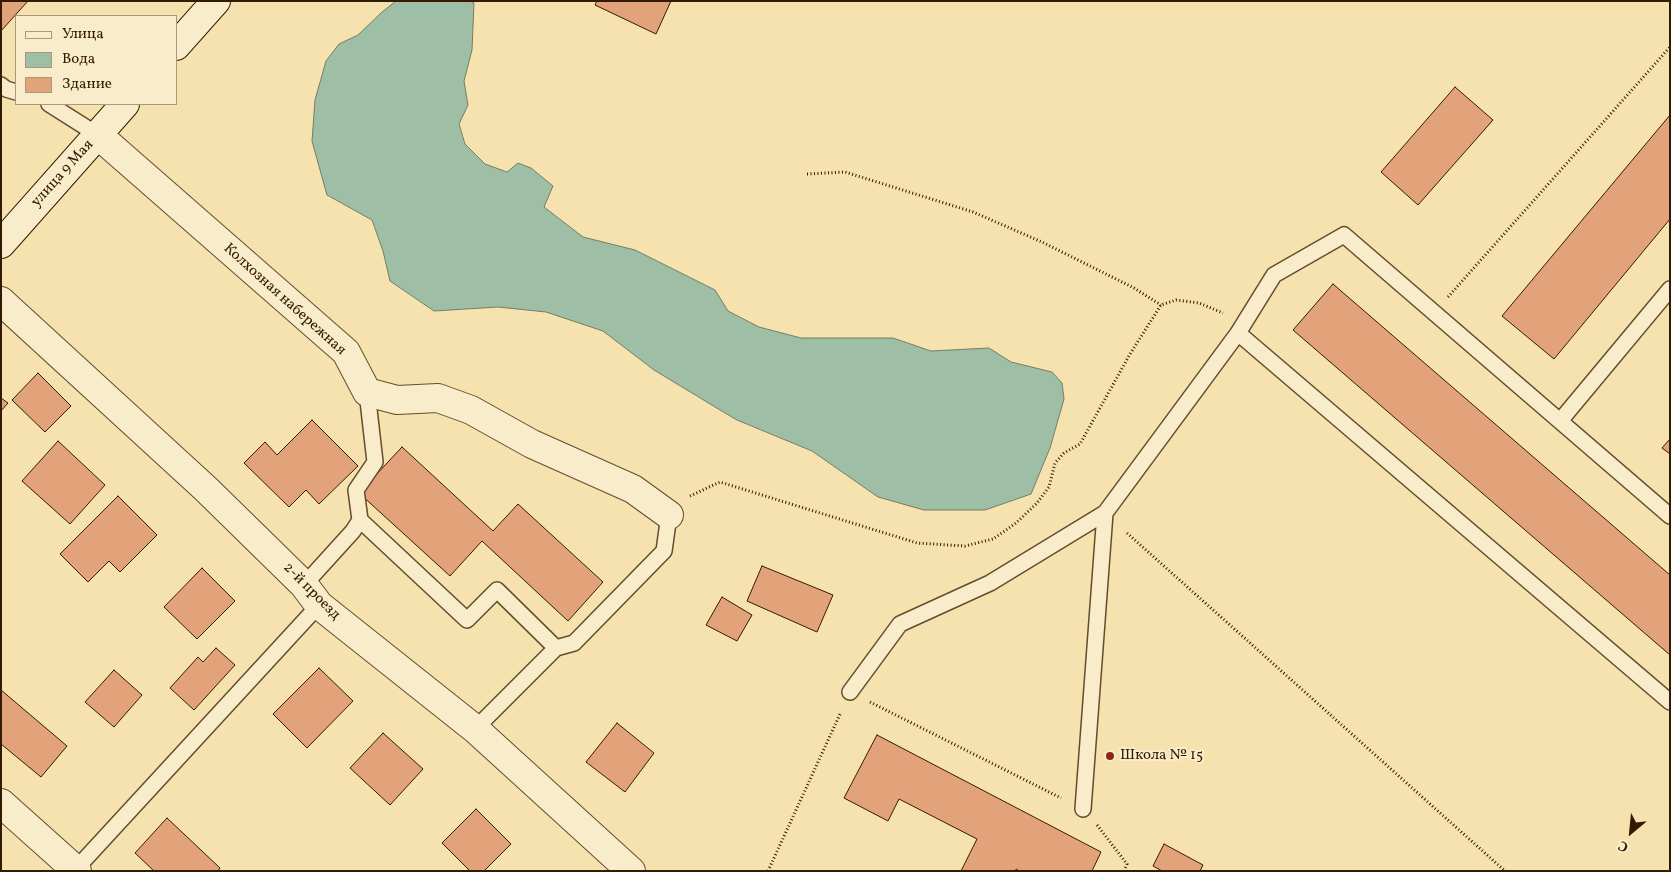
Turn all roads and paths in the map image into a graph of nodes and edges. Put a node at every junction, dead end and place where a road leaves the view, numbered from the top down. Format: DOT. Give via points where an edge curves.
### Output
graph roads {
  1 [pos="216,1"];
  2 [pos="178,44"];
  3 [pos="1670,47"];
  4 [pos="1,85"];
  5 [pos="15,92"];
  6 [pos="50,105"];
  7 [pos="124,105"];
  8 [pos="98,135"];
  9 [pos="807,174"];
  10 [pos="1,244"];
  11 [pos="1670,289"];
  12 [pos="1,301"];
  13 [pos="1162,305"];
  14 [pos="1435,312"];
  15 [pos="1241,328"];
  16 [pos="367,392"];
  17 [pos="1560,421"];
  18 [pos="1105,513"];
  19 [pos="669,515"];
  20 [pos="1670,516"];
  21 [pos="360,520"];
  22 [pos="311,595"];
  23 [pos="556,648"];
  24 [pos="850,692"];
  25 [pos="1670,702"];
  26 [pos="475,729"];
  27 [pos="1,803"];
  28 [pos="1084,809"];
  29 [pos="75,870"];
  30 [pos="632,871"];
  31 [pos="768,871"];
  32 [pos="1124,871"];
  33 [pos="1504,871"];
  1 -- 2 [label="street"];
  3 -- 14 [label="path"];
  4 -- 5 [label="lane"];
  6 -- 8 [label="lane"];
  7 -- 8 [label="street, улица 9 Мая"];
  8 -- 10 [label="street, улица 9 Мая"];
  8 -- 16 [label="street, Колхозная набережная" via="346,352"];
  9 -- 13 [label="path" via="845,172 973,212 1042,242"];
  11 -- 17 [label="lane"];
  12 -- 22 [label="street, 2-й проезд" via="206,489"];
  13 -- 15 [label="path" via="1176,300 1198,303 1220,311"];
  13 -- 19 [label="path" via="1130,354 1080,444 1064,453 1055,463 1049,488 1016,523 993,539 965,546 917,543 720,482 685,498"];
  14 -- 15 [label="lane" via="1344,234 1274,276"];
  14 -- 17 [label="lane"];
  15 -- 18 [label="lane"];
  15 -- 25 [label="lane"];
  16 -- 19 [label="street" via="397,400 438,398 471,410 532,444 633,489"];
  16 -- 21 [label="lane" via="375,462 356,490"];
  17 -- 20 [label="lane"];
  18 -- 24 [label="lane" via="990,583 900,624"];
  18 -- 28 [label="lane"];
  18 -- 33 [label="path"];
  19 -- 23 [label="lane" via="664,551 574,643"];
  21 -- 22 [label="lane"];
  21 -- 23 [label="lane" via="467,620 497,590"];
  22 -- 26 [label="street, 2-й проезд"];
  22 -- 29 [label="lane"];
  23 -- 26 [label="lane"];
  24 -- 28 [label="path"];
  24 -- 31 [label="path"];
  26 -- 30 [label="street, 2-й проезд"];
  27 -- 29 [label="street"];
  28 -- 32 [label="path" via="1127,864"];
}
